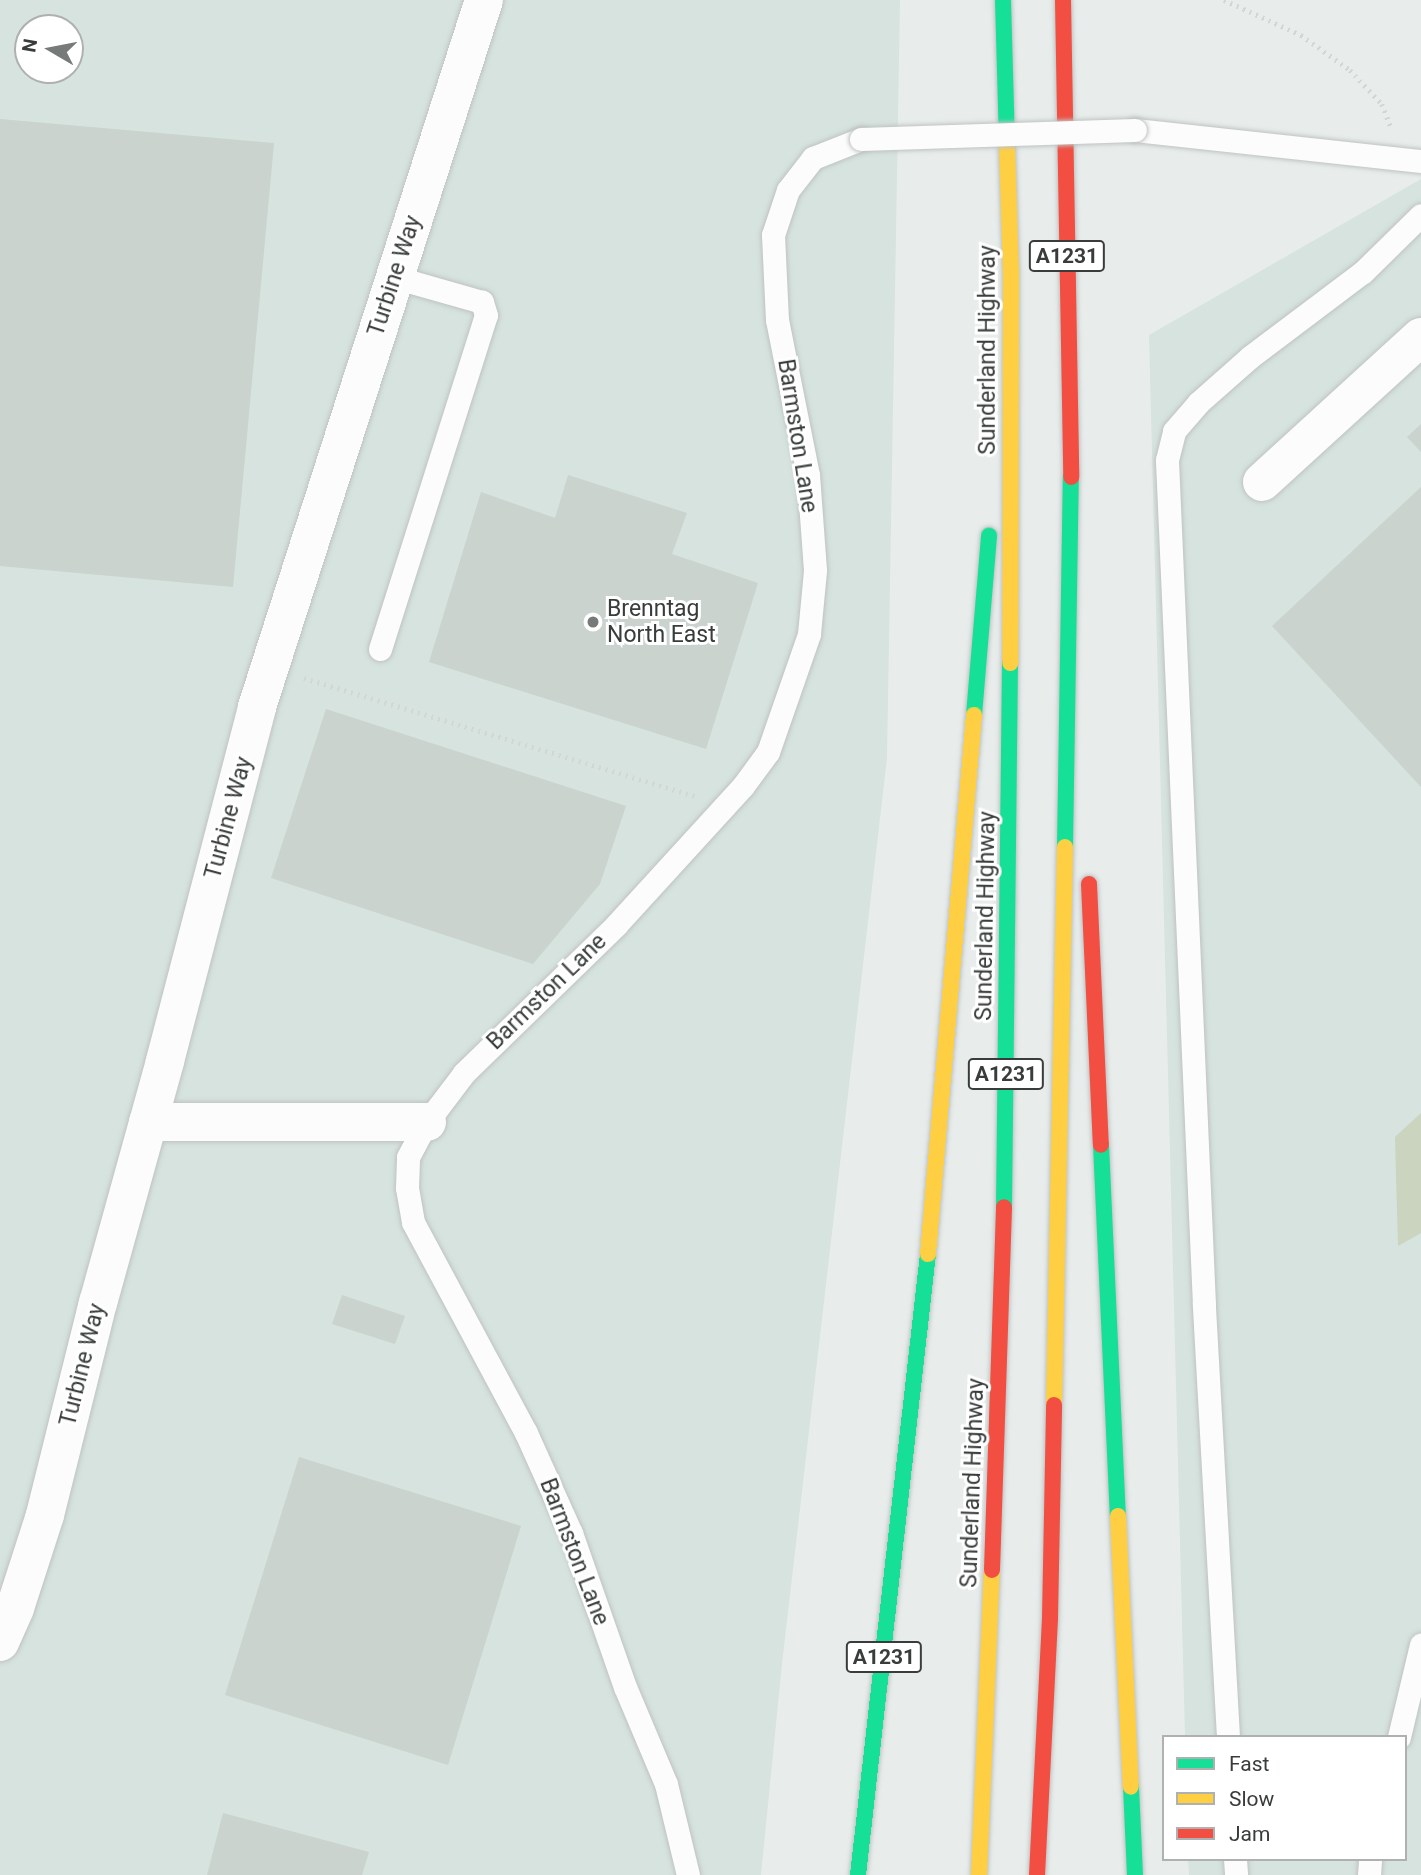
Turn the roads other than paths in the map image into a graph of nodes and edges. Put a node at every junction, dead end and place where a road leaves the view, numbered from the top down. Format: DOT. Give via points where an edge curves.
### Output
graph roads {
  1 [pos="484,0"];
  2 [pos="1003,0"];
  3 [pos="1063,0"];
  4 [pos="1412,159"];
  5 [pos="1421,215"];
  6 [pos="1011,273"];
  7 [pos="394,276"];
  8 [pos="1421,337"];
  9 [pos="994,481"];
  10 [pos="1262,482"];
  11 [pos="1072,512"];
  12 [pos="990,522"];
  13 [pos="380,649"];
  14 [pos="1083,748"];
  15 [pos="1089,874"];
  16 [pos="148,1122"];
  17 [pos="427,1122"];
  18 [pos="0,1642"];
  19 [pos="1421,1645"];
  20 [pos="1228,1735"];
  21 [pos="1399,1735"];
  22 [pos="688,1875"];
  23 [pos="858,1875"];
  24 [pos="979,1875"];
  25 [pos="1037,1875"];
  26 [pos="1135,1875"];
  1 -- 7 [label="street, Turbine Way"];
  2 -- 6 [label="highway, Sunderland Highway / A1231"];
  3 -- 11 [label="highway, A1231"];
  4 -- 17 [label="lane, Barmston Lane, bridge" via="1135,130 861,139 813,158 788,190 773,235 777,320 808,475 815,570 808,634 768,752 616,925 464,1073"];
  5 -- 20 [label="lane" via="1363,272 1250,356 1198,403 1174,431 1167,460"];
  6 -- 9 [label="highway, A1231"];
  6 -- 24 [label="highway, Sunderland Highway / A1231" via="1009,887 1001,1339"];
  7 -- 13 [label="lane" via="482,302 486,314"];
  7 -- 16 [label="street, Turbine Way" via="270,667"];
  8 -- 10 [label="street"];
  11 -- 14 [label="highway"];
  11 -- 25 [label="highway, A1231" via="1050,1618"];
  12 -- 23 [label="highway, A1231" via="937,1174"];
  15 -- 26 [label="highway"];
  16 -- 17 [label="street"];
  16 -- 18 [label="street, Turbine Way" via="45,1514"];
  17 -- 22 [label="lane, Barmston Lane" via="408,1157 413,1222 526,1433 571,1533 625,1688 666,1784"];
  19 -- 21 [label="lane"];
}
